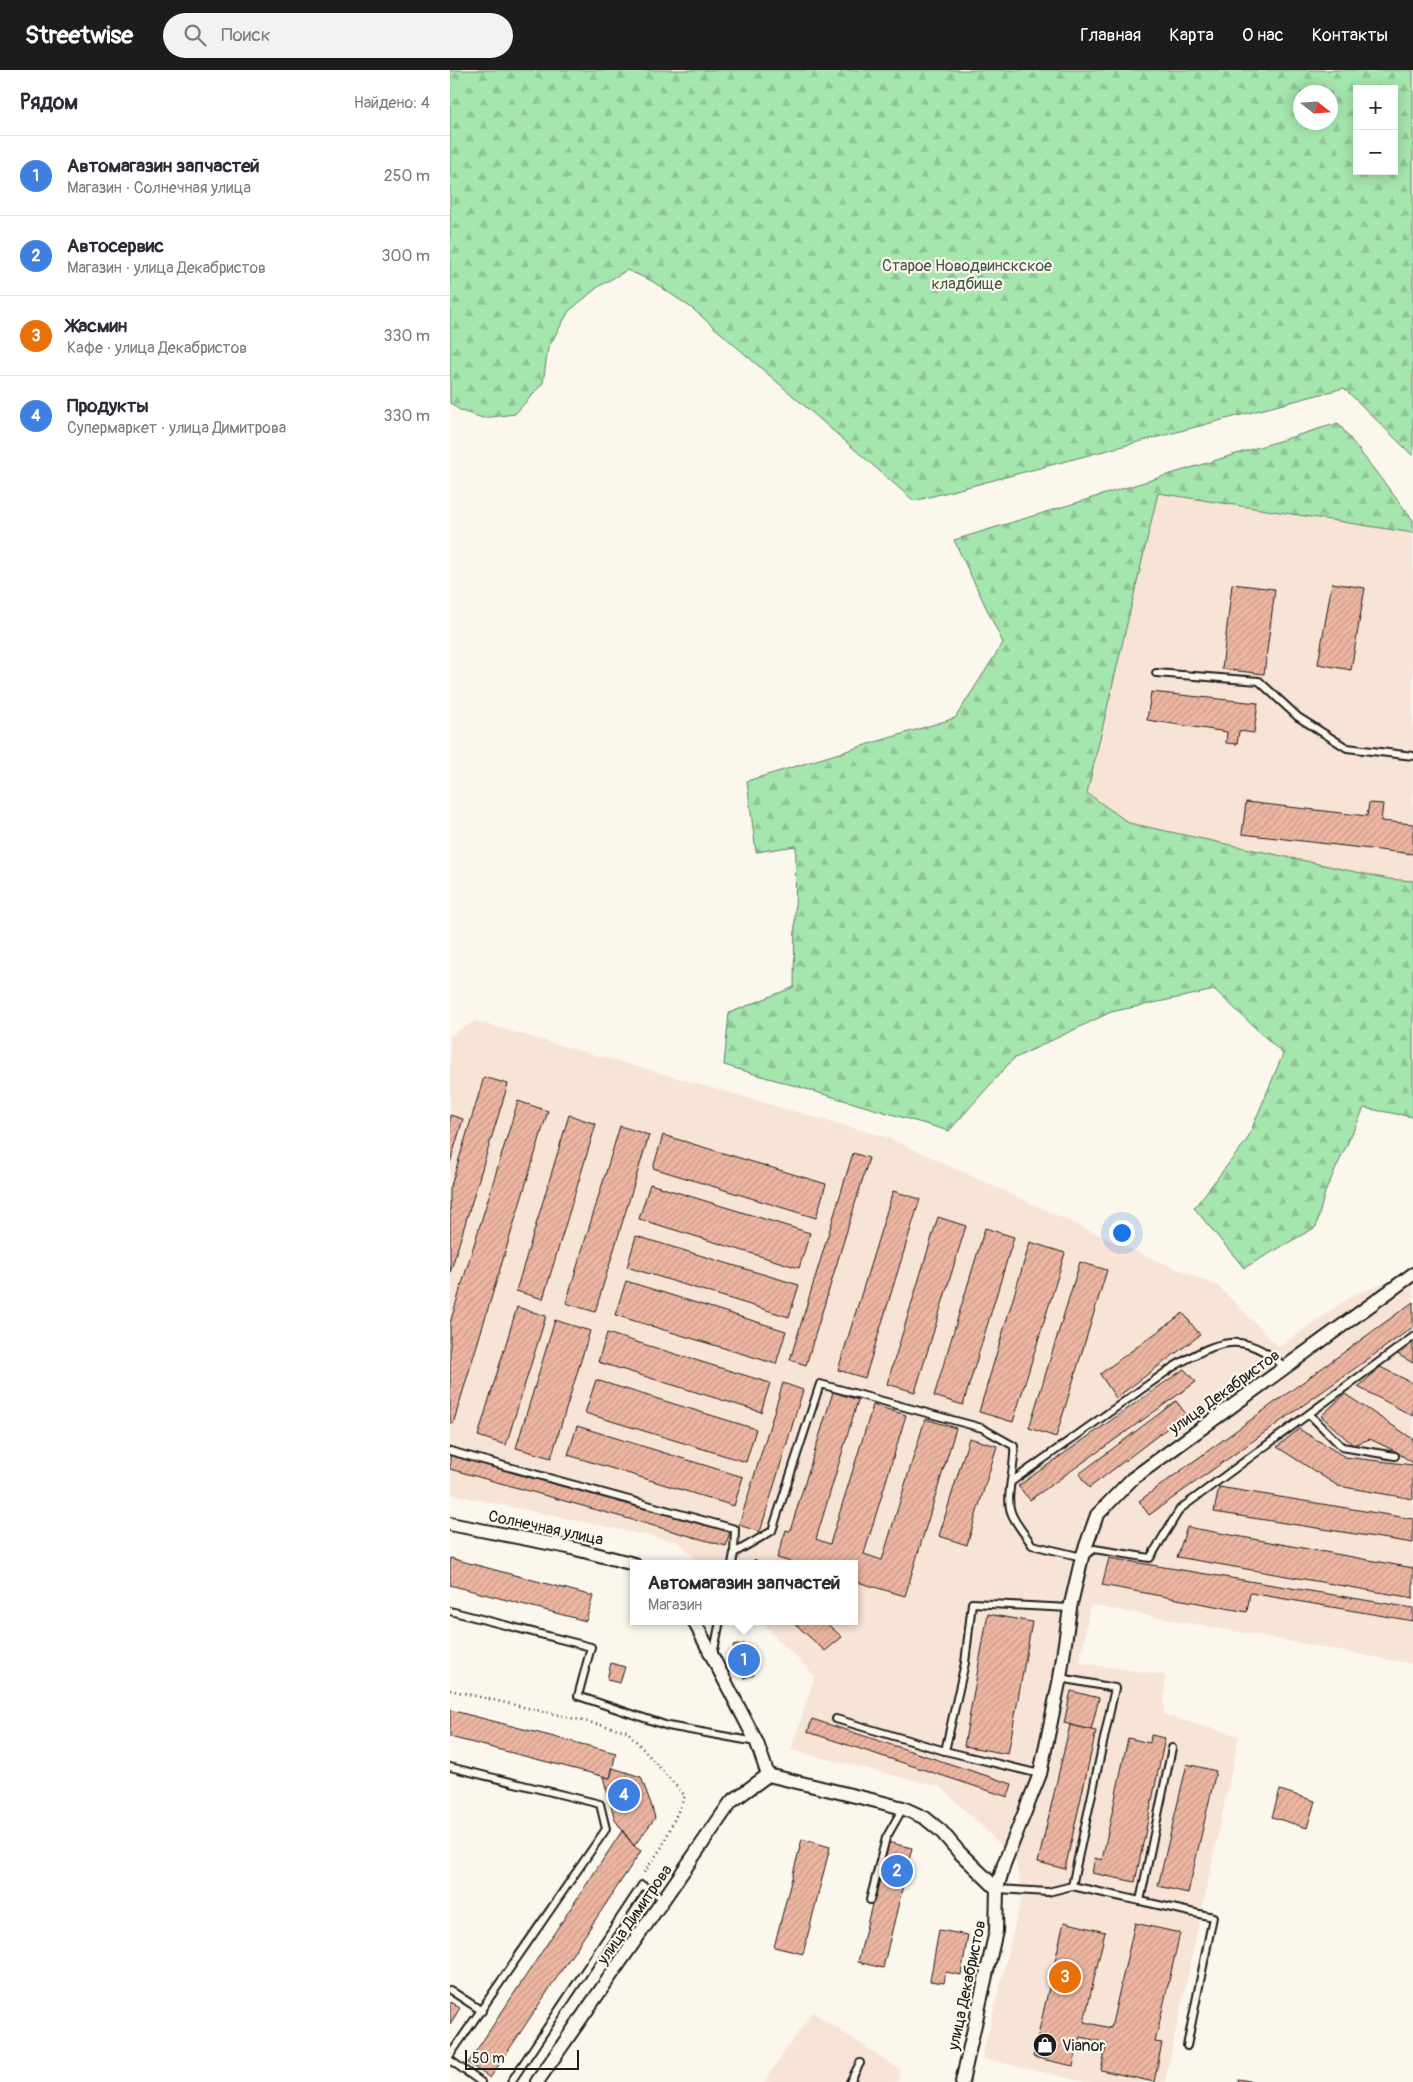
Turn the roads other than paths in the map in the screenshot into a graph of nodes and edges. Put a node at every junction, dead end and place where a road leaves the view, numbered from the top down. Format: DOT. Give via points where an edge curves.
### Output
graph roads {
  1 [pos="1156,673"];
  2 [pos="1413,756"];
  3 [pos="1413,1274"];
  4 [pos="1413,1337"];
  5 [pos="1285,1367"];
  6 [pos="1309,1414"];
  7 [pos="450,1451"];
  8 [pos="1395,1456"];
  9 [pos="1011,1482"];
  10 [pos="450,1524"];
  11 [pos="734,1553"];
  12 [pos="1082,1558"];
  13 [pos="733,1560"];
  14 [pos="630,1563"];
  15 [pos="1070,1608"];
  16 [pos="450,1611"];
  17 [pos="696,1625"];
  18 [pos="719,1625"];
  19 [pos="712,1656"];
  20 [pos="1060,1678"];
  21 [pos="836,1720"];
  22 [pos="757,1742"];
  23 [pos="1172,1748"];
  24 [pos="945,1751"];
  25 [pos="450,1767"];
  26 [pos="1040,1774"];
  27 [pos="768,1775"];
  28 [pos="903,1808"];
  29 [pos="1072,1886"];
  30 [pos="997,1889"];
  31 [pos="664,1899"];
  32 [pos="870,1900"];
  33 [pos="1140,1901"];
  34 [pos="450,1990"];
  35 [pos="482,2011"];
  36 [pos="1187,2046"];
  37 [pos="450,2055"];
  38 [pos="450,2060"];
  39 [pos="860,2063"];
  40 [pos="481,2082"];
  41 [pos="511,2082"];
  42 [pos="538,2082"];
  43 [pos="850,2082"];
  44 [pos="962,2082"];
  1 -- 2 [label="lane" via="1259,681 1298,717 1347,748"];
  3 -- 5 [label="street, улица Декабристов"];
  4 -- 6 [label="lane"];
  5 -- 9 [label="lane" via="1268,1352 1242,1342 1217,1344 1173,1367"];
  5 -- 12 [label="street, улица Декабристов" via="1132,1479 1097,1515"];
  6 -- 8 [label="lane" via="1342,1447"];
  6 -- 12 [label="lane" via="1180,1509 1150,1558 1094,1549"];
  7 -- 11 [label="lane" via="735,1529"];
  9 -- 11 [label="lane" via="1014,1446 982,1428 820,1384 772,1531"];
  9 -- 12 [label="lane" via="1011,1512 1032,1545"];
  10 -- 14 [label="street, Солнечная улица"];
  11 -- 13 [label="lane"];
  12 -- 15 [label="street, улица Декабристов"];
  15 -- 20 [label="street, улица Декабристов"];
  15 -- 24 [label="lane" via="972,1603 965,1663"];
  16 -- 22 [label="lane" via="592,1647 578,1696 668,1726"];
  17 -- 19 [label="street"];
  18 -- 19 [label="lane"];
  19 -- 22 [label="street"];
  20 -- 26 [label="street, улица Декабристов"];
  20 -- 29 [label="lane" via="1114,1688"];
  21 -- 24 [label="lane"];
  22 -- 27 [label="street"];
  23 -- 33 [label="lane"];
  24 -- 26 [label="lane"];
  25 -- 35 [label="lane" via="600,1804 606,1829"];
  26 -- 30 [label="street, улица Декабристов"];
  27 -- 28 [label="street"];
  27 -- 31 [label="street, улица Димитрова" via="731,1802"];
  28 -- 30 [label="street" via="925,1818 941,1831"];
  28 -- 32 [label="lane" via="886,1838"];
  29 -- 30 [label="lane" via="1048,1892"];
  29 -- 33 [label="lane"];
  30 -- 44 [label="street, улица Декабристов" via="996,1931"];
  31 -- 41 [label="lane" via="642,1885"];
  31 -- 42 [label="street, улица Димитрова"];
  33 -- 36 [label="lane" via="1214,1917"];
  34 -- 35 [label="lane"];
  35 -- 37 [label="lane"];
  38 -- 40 [label="lane"];
  39 -- 43 [label="lane"];
}
